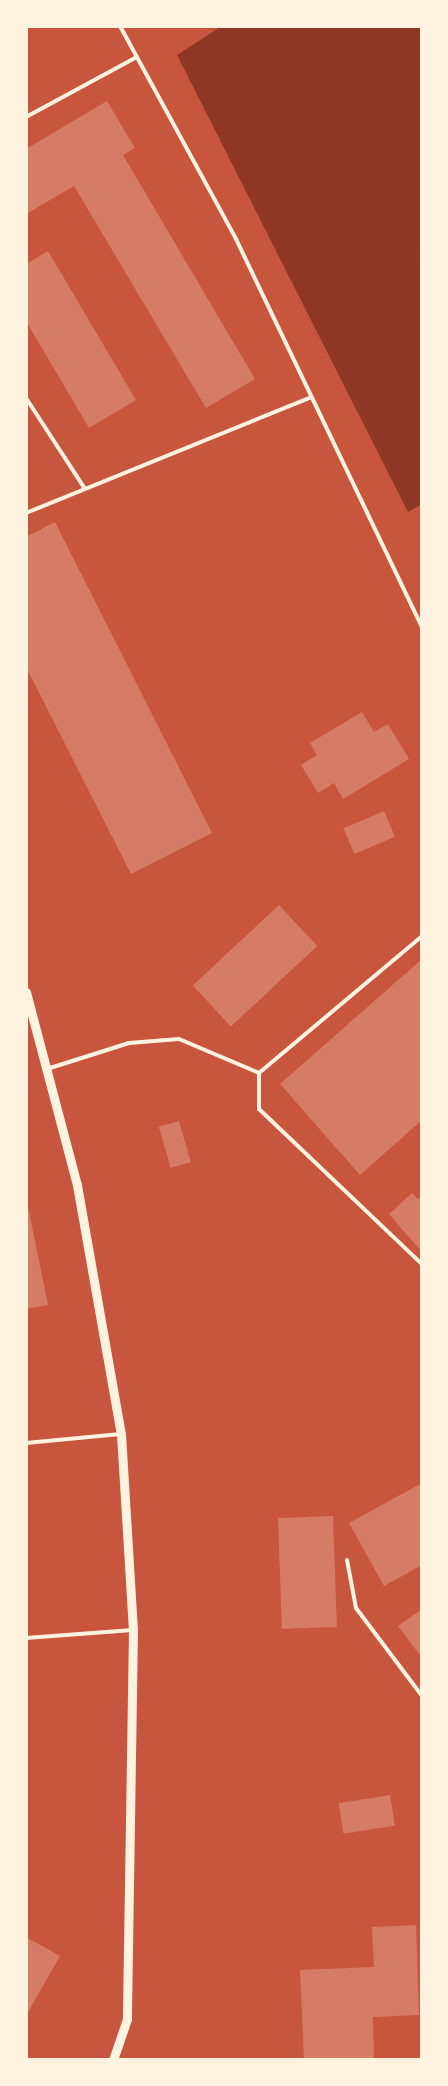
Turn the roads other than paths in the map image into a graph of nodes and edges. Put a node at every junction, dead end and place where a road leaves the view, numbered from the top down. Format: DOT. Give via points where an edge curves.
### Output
graph roads {
  1 [pos="120,26"];
  2 [pos="137,57"];
  3 [pos="26,117"];
  4 [pos="26,398"];
  5 [pos="312,398"];
  6 [pos="85,489"];
  7 [pos="26,513"];
  8 [pos="422,628"];
  9 [pos="422,936"];
  10 [pos="26,992"];
  11 [pos="47,1069"];
  12 [pos="259,1073"];
  13 [pos="422,1264"];
  14 [pos="121,1434"];
  15 [pos="26,1443"];
  16 [pos="347,1560"];
  17 [pos="133,1630"];
  18 [pos="26,1638"];
  19 [pos="422,1696"];
  20 [pos="113,2060"];
  1 -- 2 [label="lane"];
  2 -- 3 [label="lane"];
  2 -- 5 [label="lane" via="236,239"];
  4 -- 6 [label="lane"];
  5 -- 6 [label="lane"];
  5 -- 8 [label="lane"];
  6 -- 7 [label="lane"];
  9 -- 12 [label="lane"];
  10 -- 11 [label="street"];
  11 -- 12 [label="lane" via="129,1043 179,1039"];
  11 -- 14 [label="street" via="77,1185"];
  12 -- 13 [label="lane" via="259,1109"];
  14 -- 15 [label="lane"];
  14 -- 17 [label="street"];
  16 -- 19 [label="lane" via="356,1608"];
  17 -- 18 [label="lane"];
  17 -- 20 [label="street" via="127,2019"];
}
